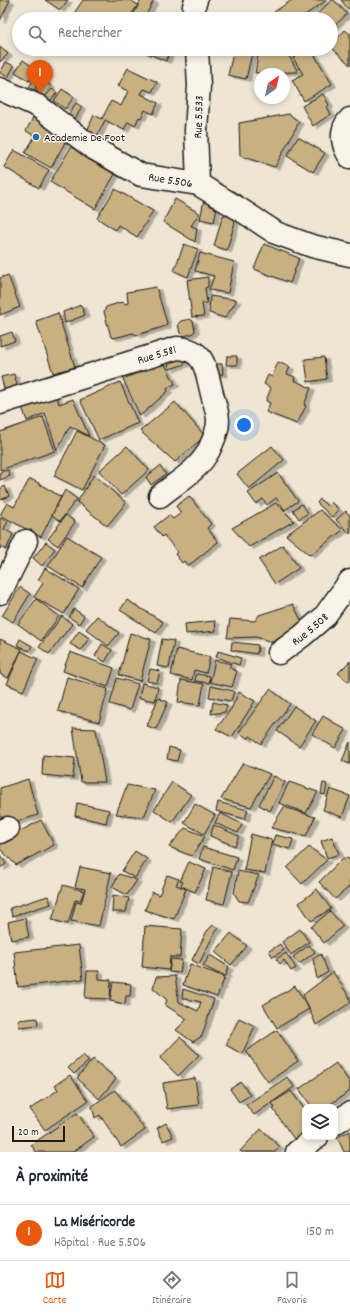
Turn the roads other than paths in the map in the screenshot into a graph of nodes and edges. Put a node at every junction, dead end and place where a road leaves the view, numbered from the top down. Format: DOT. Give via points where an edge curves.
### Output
graph roads {
  1 [pos="197,56"];
  2 [pos="0,88"];
  3 [pos="350,119"];
  4 [pos="350,157"];
  5 [pos="198,184"];
  6 [pos="350,255"];
  7 [pos="0,403"];
  8 [pos="160,496"];
  9 [pos="26,541"];
  10 [pos="350,581"];
  11 [pos="0,593"];
  12 [pos="279,653"];
  13 [pos="350,1112"];
  14 [pos="338,1121"];
  15 [pos="313,1140"];
  16 [pos="297,1152"];
  1 -- 5 [label="street, Rue 5.533"];
  2 -- 5 [label="street, Rue 5.506" via="38,106 93,148 141,174"];
  3 -- 4 [label="street" via="345,124 342,140"];
  5 -- 6 [label="street, Rue 5.506" via="276,233 312,246"];
  7 -- 8 [label="street, Rue 5.581" via="177,348 185,348 196,354 204,363 218,421 216,434 200,464"];
  9 -- 11 [label="street"];
  10 -- 12 [label="street, Rue 5.508" via="324,616"];
  13 -- 14 [label="street"];
  15 -- 16 [label="street"];
}
